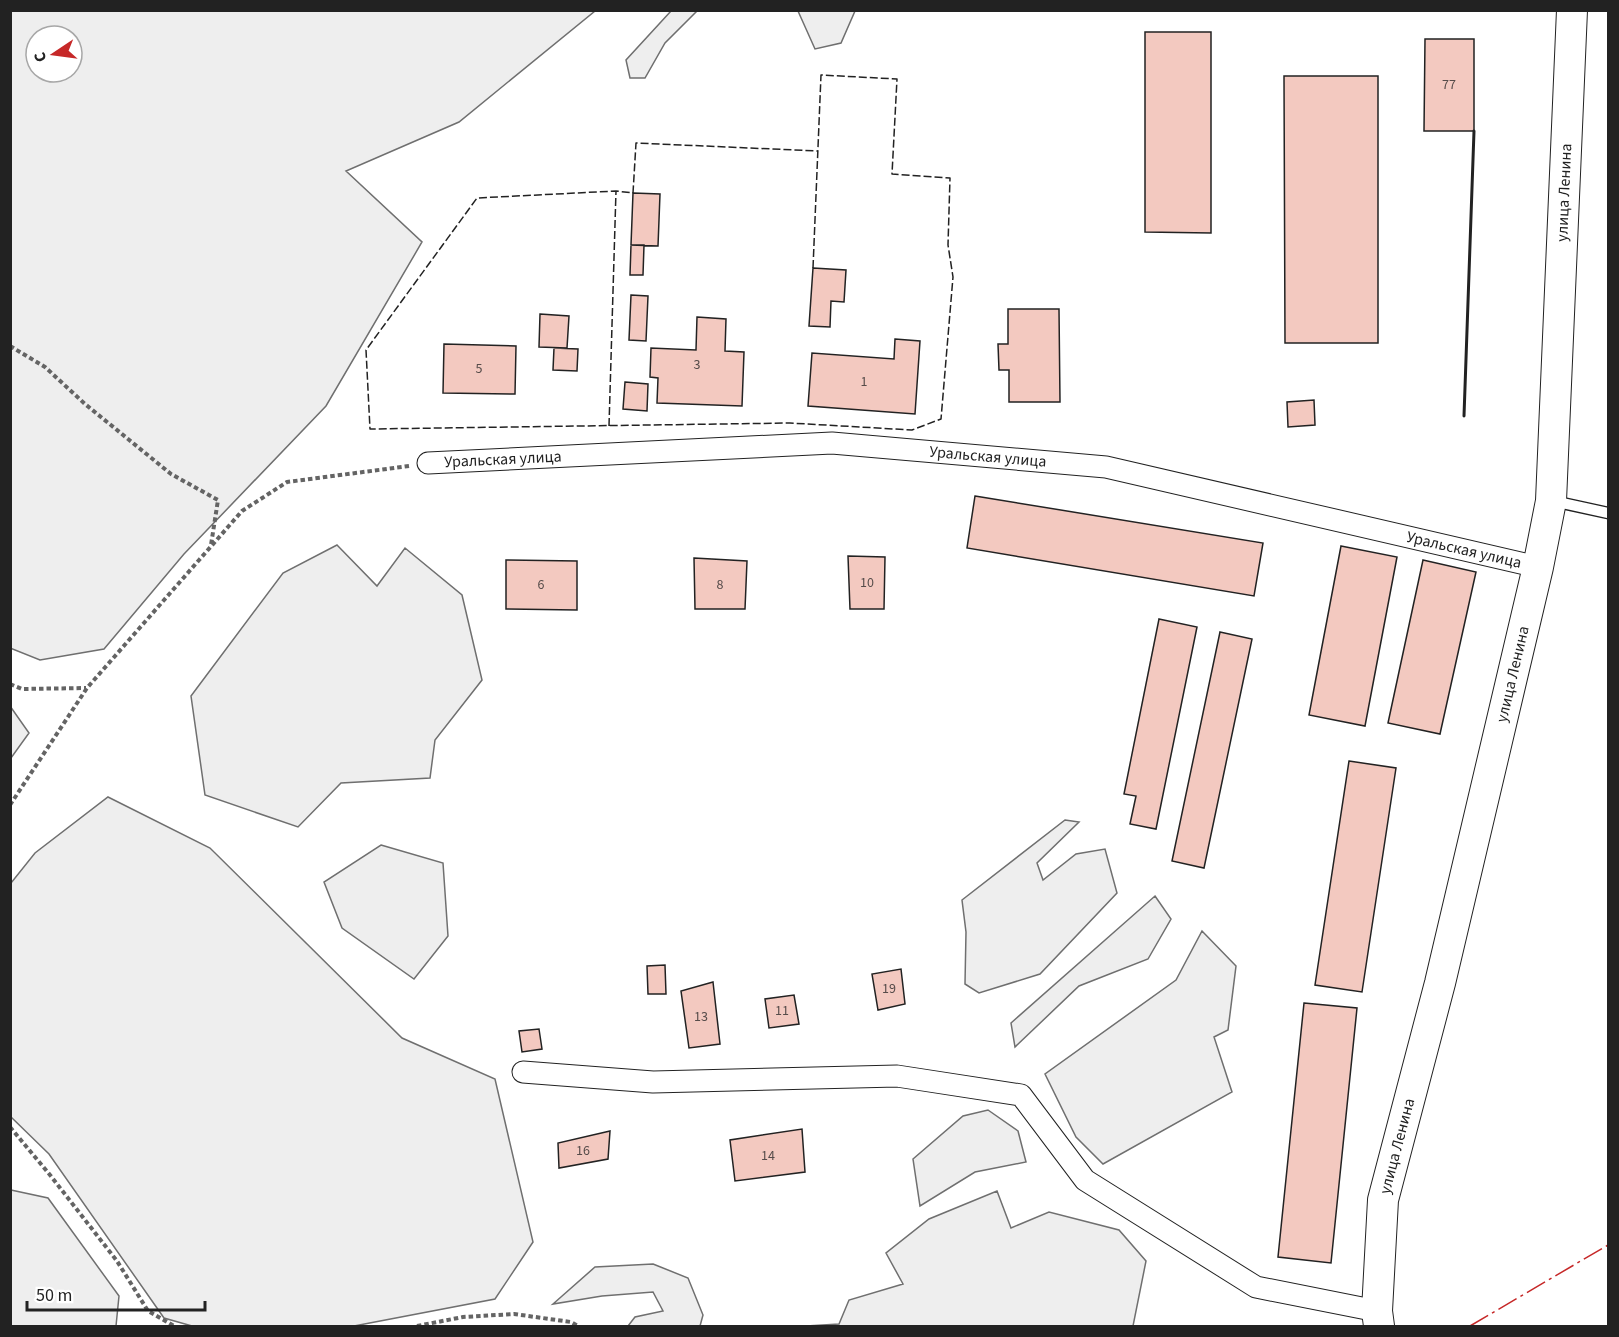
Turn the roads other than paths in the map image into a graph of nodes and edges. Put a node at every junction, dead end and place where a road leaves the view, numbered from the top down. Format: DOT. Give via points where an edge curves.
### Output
graph roads {
  1 [pos="1572,10"];
  2 [pos="428,463"];
  3 [pos="1551,501"];
  4 [pos="1608,513"];
  5 [pos="1538,567"];
  6 [pos="523,1072"];
  7 [pos="1378,1319"];
  1 -- 3 [label="street, улица Ленина"];
  2 -- 5 [label="street, Уральская улица" via="832,443 1106,467"];
  3 -- 4 [label="lane"];
  3 -- 5 [label="street, улица Ленина"];
  5 -- 7 [label="street, улица Ленина" via="1440,983 1383,1200"];
  6 -- 7 [label="street" via="653,1082 897,1076 1021,1095 1085,1180 1256,1287"];
}
